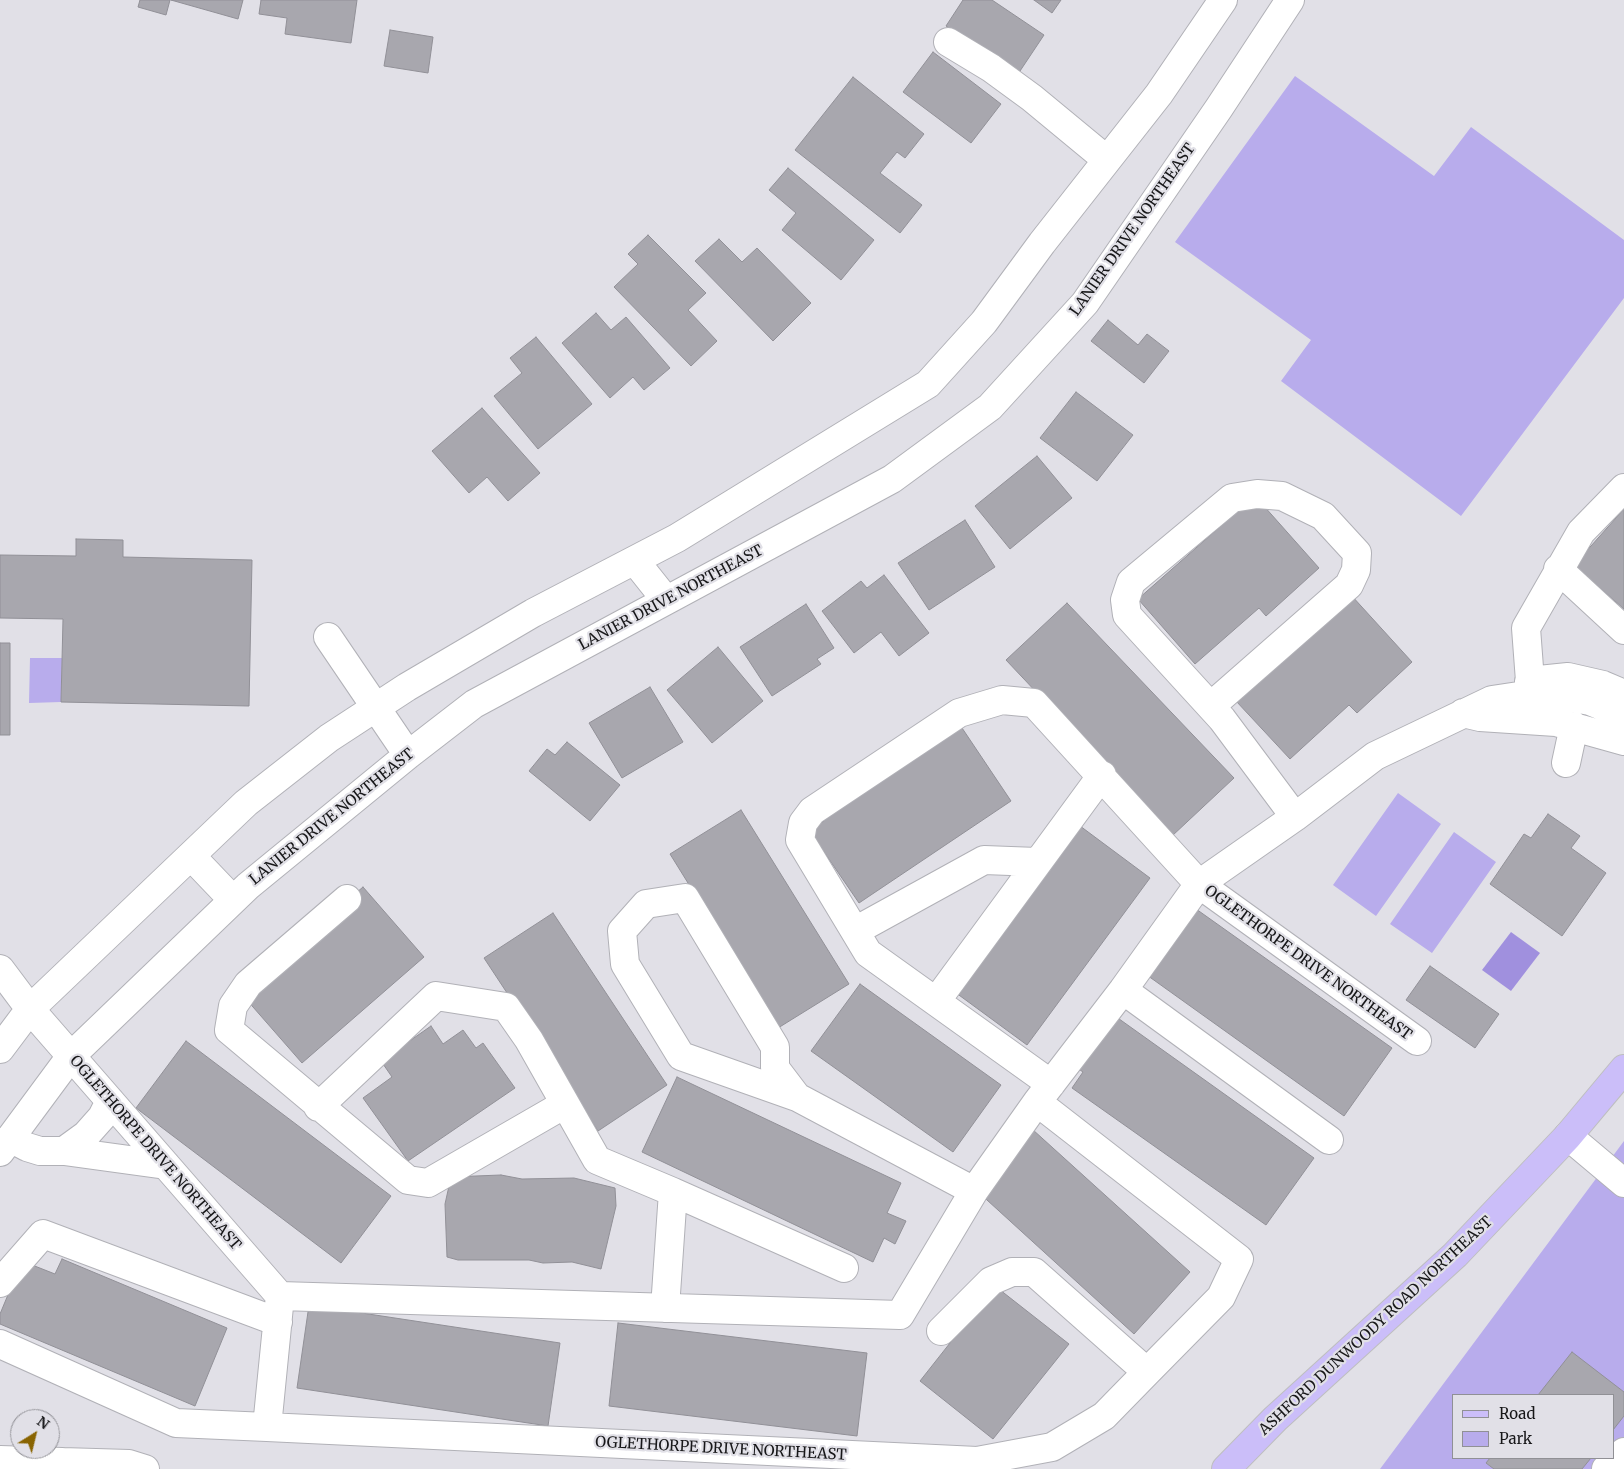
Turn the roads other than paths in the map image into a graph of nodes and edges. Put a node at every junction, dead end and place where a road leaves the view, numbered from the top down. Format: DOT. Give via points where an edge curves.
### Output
graph roads {
  1 [pos="1223,0"];
  2 [pos="1282,3"];
  3 [pos="948,42"];
  4 [pos="1107,160"];
  5 [pos="1624,488"];
  6 [pos="636,561"];
  7 [pos="1558,569"];
  8 [pos="666,600"];
  9 [pos="1624,630"];
  10 [pos="328,637"];
  11 [pos="1530,681"];
  12 [pos="1624,694"];
  13 [pos="376,706"];
  14 [pos="1210,706"];
  15 [pos="1463,713"];
  16 [pos="1624,715"];
  17 [pos="1574,726"];
  18 [pos="1624,741"];
  19 [pos="408,754"];
  20 [pos="1566,763"];
  21 [pos="1102,775"];
  22 [pos="1295,817"];
  23 [pos="191,856"];
  24 [pos="1037,862"];
  25 [pos="1199,884"];
  26 [pos="347,899"];
  27 [pos="233,900"];
  28 [pos="855,931"];
  29 [pos="0,969"];
  30 [pos="1123,990"];
  31 [pos="937,1000"];
  32 [pos="30,1009"];
  33 [pos="1417,1041"];
  34 [pos="0,1049"];
  35 [pos="71,1056"];
  36 [pos="1624,1069"];
  37 [pos="1044,1093"];
  38 [pos="797,1097"];
  39 [pos="110,1101"];
  40 [pos="565,1104"];
  41 [pos="318,1107"];
  42 [pos="1568,1136"];
  43 [pos="1329,1140"];
  44 [pos="5,1145"];
  45 [pos="64,1151"];
  46 [pos="166,1165"];
  47 [pos="1624,1184"];
  48 [pos="974,1191"];
  49 [pos="673,1192"];
  50 [pos="844,1268"];
  51 [pos="0,1283"];
  52 [pos="665,1308"];
  53 [pos="279,1309"];
  54 [pos="941,1331"];
  55 [pos="0,1344"];
  56 [pos="1147,1372"];
  57 [pos="267,1427"];
  58 [pos="1624,1452"];
  59 [pos="0,1460"];
  60 [pos="62,1466"];
  61 [pos="145,1469"];
  62 [pos="1226,1469"];
  63 [pos="1606,1469"];
  1 -- 4 [label="street" via="1159,94"];
  2 -- 8 [label="street, LANIER DRIVE NORTHEAST" via="1219,108 1085,303 990,407 892,480"];
  3 -- 4 [label="street" via="1032,98"];
  4 -- 6 [label="street" via="984,322 928,384"];
  5 -- 7 [label="street" via="1581,532"];
  6 -- 8 [label="street"];
  6 -- 13 [label="street" via="534,614"];
  7 -- 9 [label="street"];
  7 -- 11 [label="street" via="1526,628"];
  8 -- 19 [label="street, LANIER DRIVE NORTHEAST" via="474,704"];
  10 -- 13 [label="street"];
  11 -- 12 [label="street, OGLETHORPE DRIVE NORTHEAST" via="1568,677 1603,685"];
  11 -- 15 [label="street, OGLETHORPE DRIVE NORTHEAST" via="1501,690"];
  13 -- 19 [label="street"];
  13 -- 23 [label="street" via="246,803"];
  14 -- 14 [label="street" via="1127,616 1125,600 1131,582 1232,498 1256,494 1282,496 1323,516 1357,553 1356,570 1349,585"];
  14 -- 22 [label="street"];
  15 -- 16 [label="street, OGLETHORPE DRIVE NORTHEAST" via="1492,700 1558,695 1590,701"];
  15 -- 17 [label="street"];
  15 -- 22 [label="street, OGLETHORPE DRIVE NORTHEAST" via="1375,756"];
  17 -- 18 [label="street"];
  17 -- 20 [label="street"];
  19 -- 27 [label="street, LANIER DRIVE NORTHEAST"];
  21 -- 24 [label="street"];
  21 -- 25 [label="street, OGLETHORPE DRIVE NORTHEAST"];
  21 -- 28 [label="street, OGLETHORPE DRIVE NORTHEAST" via="1034,703 1002,700 959,713 812,811 803,824 800,840"];
  22 -- 25 [label="street, OGLETHORPE DRIVE NORTHEAST"];
  23 -- 27 [label="street"];
  23 -- 32 [label="street"];
  24 -- 28 [label="street" via="984,860"];
  24 -- 31 [label="street"];
  25 -- 30 [label="street, OGLETHORPE DRIVE NORTHEAST"];
  25 -- 33 [label="street, OGLETHORPE DRIVE NORTHEAST"];
  26 -- 41 [label="street" via="248,984 233,1006 228,1030"];
  27 -- 35 [label="street, LANIER DRIVE NORTHEAST"];
  28 -- 31 [label="street, OGLETHORPE DRIVE NORTHEAST" via="868,953"];
  29 -- 32 [label="street, OGLETHORPE DRIVE NORTHEAST"];
  30 -- 37 [label="street, OGLETHORPE DRIVE NORTHEAST"];
  30 -- 43 [label="street"];
  31 -- 37 [label="street, OGLETHORPE DRIVE NORTHEAST"];
  32 -- 34 [label="street"];
  32 -- 35 [label="street, OGLETHORPE DRIVE NORTHEAST"];
  35 -- 39 [label="street, OGLETHORPE DRIVE NORTHEAST"];
  35 -- 44 [label="street, LANIER DRIVE NORTHEAST"];
  36 -- 42 [label="main road, ASHFORD DUNWOODY ROAD NORTHEAST"];
  37 -- 48 [label="street, OGLETHORPE DRIVE NORTHEAST"];
  37 -- 56 [label="street, OGLETHORPE DRIVE NORTHEAST" via="1239,1259 1221,1297"];
  38 -- 38 [label="street" via="775,1068 775,1048 685,898 646,904 622,931 625,964 681,1056"];
  38 -- 48 [label="street"];
  39 -- 45 [label="street" via="102,1117"];
  39 -- 46 [label="street, OGLETHORPE DRIVE NORTHEAST"];
  40 -- 41 [label="street" via="428,1183 408,1180"];
  40 -- 41 [label="street" via="529,1040 506,1007 436,996"];
  40 -- 49 [label="street" via="597,1160"];
  42 -- 47 [label="street"];
  42 -- 62 [label="main road, ASHFORD DUNWOODY ROAD NORTHEAST" via="1455,1255"];
  44 -- 45 [label="street"];
  45 -- 46 [label="street"];
  46 -- 53 [label="street, OGLETHORPE DRIVE NORTHEAST"];
  48 -- 52 [label="street, OGLETHORPE DRIVE NORTHEAST" via="900,1316"];
  49 -- 50 [label="street"];
  49 -- 52 [label="street"];
  51 -- 53 [label="street, OGLETHORPE DRIVE NORTHEAST" via="43,1234"];
  52 -- 53 [label="street, OGLETHORPE DRIVE NORTHEAST"];
  53 -- 57 [label="street"];
  54 -- 56 [label="street" via="991,1280 1012,1272 1034,1272"];
  55 -- 57 [label="street, OGLETHORPE DRIVE NORTHEAST" via="176,1423"];
  56 -- 57 [label="street, OGLETHORPE DRIVE NORTHEAST" via="1104,1416 1052,1447 977,1461"];
  58 -- 63 [label="street"];
  59 -- 60 [label="street"];
  60 -- 61 [label="street" via="129,1464"];
}
